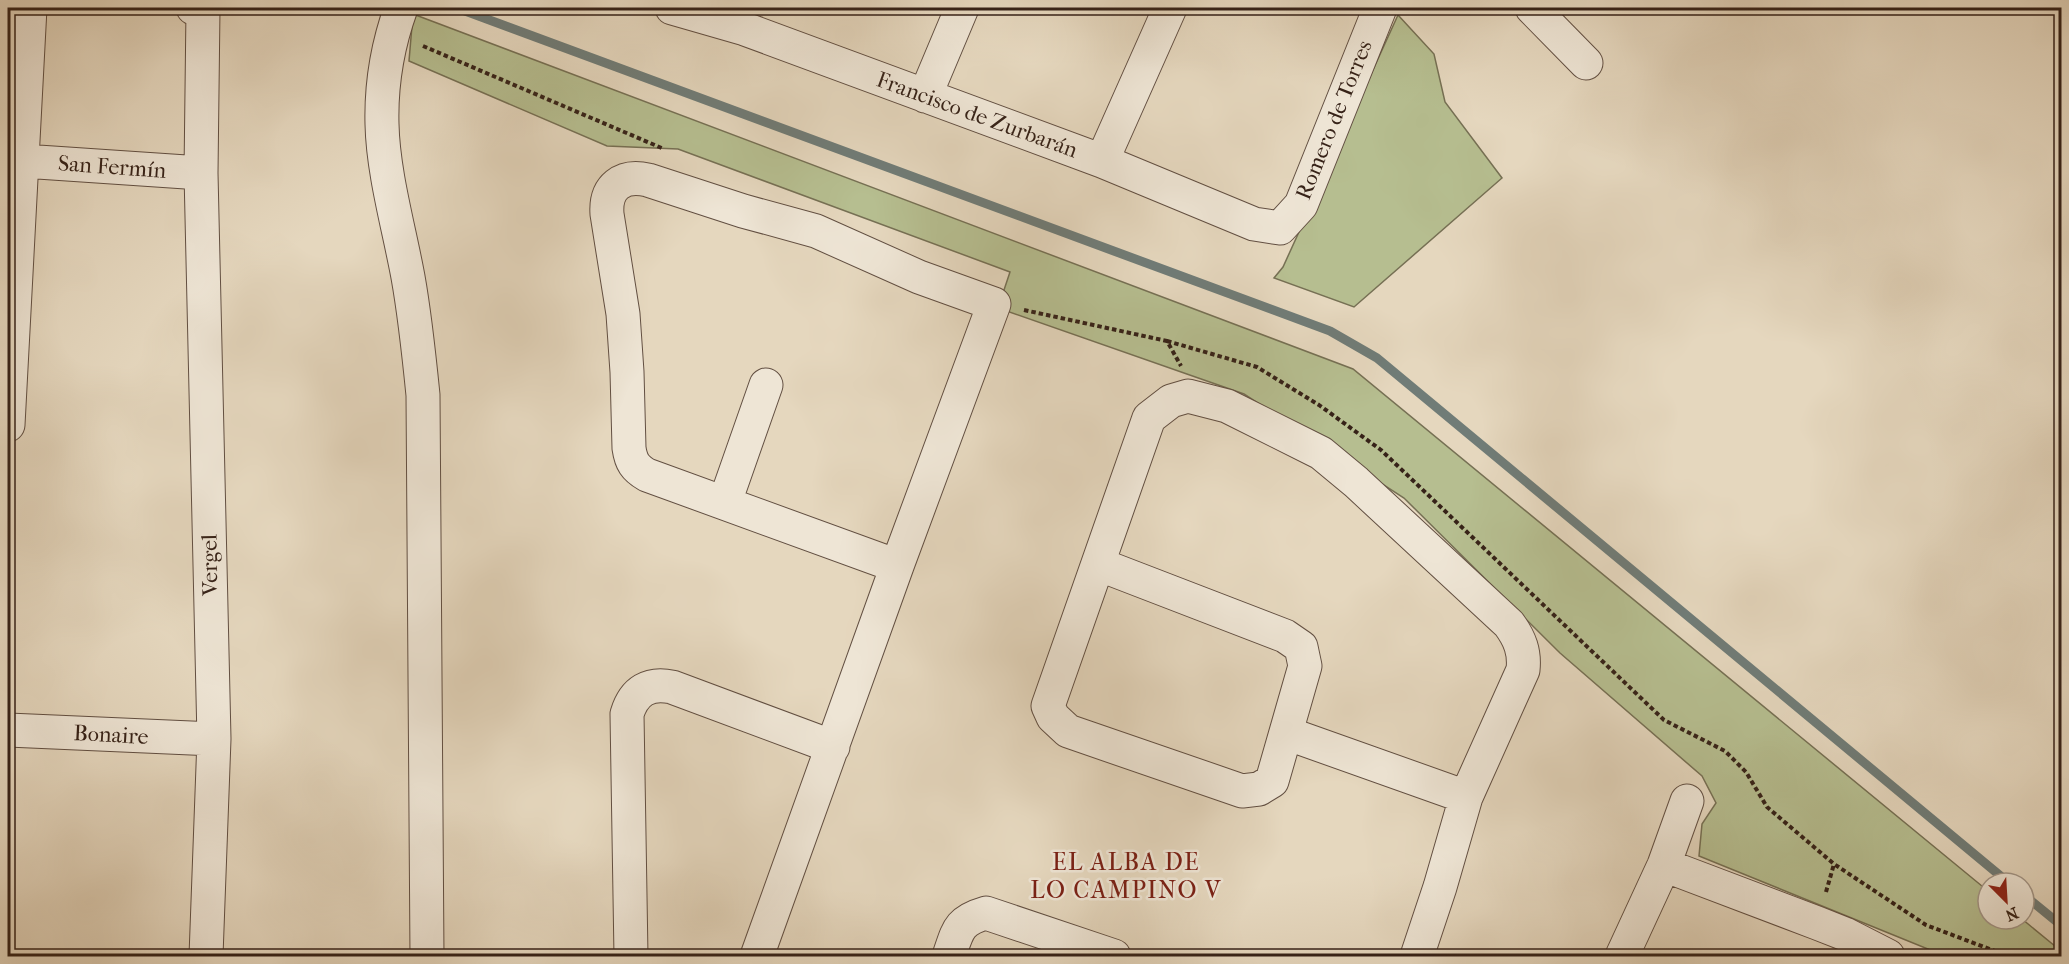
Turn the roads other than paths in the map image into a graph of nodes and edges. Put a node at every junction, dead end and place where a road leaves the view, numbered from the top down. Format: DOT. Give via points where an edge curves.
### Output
graph roads {
  1 [pos="30,8"];
  2 [pos="198,8"];
  3 [pos="672,8"];
  4 [pos="962,8"];
  5 [pos="1170,8"];
  6 [pos="1380,8"];
  7 [pos="1532,8"];
  8 [pos="398,17"];
  9 [pos="749,18"];
  10 [pos="1586,63"];
  11 [pos="926,96"];
  12 [pos="23,160"];
  13 [pos="1102,161"];
  14 [pos="201,173"];
  15 [pos="1280,228"];
  16 [pos="766,385"];
  17 [pos="9,390"];
  18 [pos="8,425"];
  19 [pos="725,502"];
  20 [pos="1098,564"];
  21 [pos="897,566"];
  22 [pos="8,730"];
  23 [pos="1286,733"];
  24 [pos="214,740"];
  25 [pos="833,747"];
  26 [pos="1466,797"];
  27 [pos="1688,801"];
  28 [pos="1664,865"];
  29 [pos="206,957"];
  30 [pos="428,957"];
  31 [pos="631,957"];
  32 [pos="757,957"];
  33 [pos="949,957"];
  34 [pos="1114,957"];
  35 [pos="1417,957"];
  36 [pos="1622,957"];
  37 [pos="1888,957"];
  1 -- 12 [label="street"];
  2 -- 14 [label="street, Vergel"];
  3 -- 9 [label="street, Francisco de Zurbarán"];
  4 -- 11 [label="street"];
  5 -- 13 [label="street"];
  6 -- 15 [label="street, Romero de Torres" via="1302,205"];
  7 -- 10 [label="street"];
  8 -- 30 [label="street" via="387,63 382,124 415,322 423,395"];
  9 -- 11 [label="street, Francisco de Zurbarán"];
  11 -- 13 [label="street, Francisco de Zurbarán"];
  12 -- 14 [label="street, San Fermín"];
  12 -- 17 [label="street"];
  13 -- 15 [label="street, Francisco de Zurbarán" via="1254,224"];
  14 -- 24 [label="street, Vergel"];
  16 -- 19 [label="street"];
  17 -- 18 [label="street"];
  19 -- 21 [label="street"];
  19 -- 21 [label="street" via="647,476 631,458 623,314 606,203 616,184 626,179 648,180 816,231 919,277 994,304"];
  20 -- 23 [label="street" via="1285,636 1301,647 1305,666"];
  20 -- 23 [label="street" via="1048,706 1053,717 1068,730 1242,791 1272,782"];
  20 -- 26 [label="street" via="1149,418 1171,401 1188,396 1227,406 1321,453 1399,521 1518,636 1523,649 1523,670"];
  21 -- 25 [label="street"];
  22 -- 24 [label="street, Bonaire"];
  23 -- 26 [label="street"];
  24 -- 29 [label="street, Vergel"];
  25 -- 31 [label="street" via="672,687 651,686 635,696 627,714"];
  25 -- 32 [label="street"];
  26 -- 35 [label="street"];
  27 -- 28 [label="street"];
  28 -- 36 [label="street"];
  28 -- 37 [label="street" via="1845,934"];
  33 -- 34 [label="street" via="959,928 971,917 986,913"];
}
